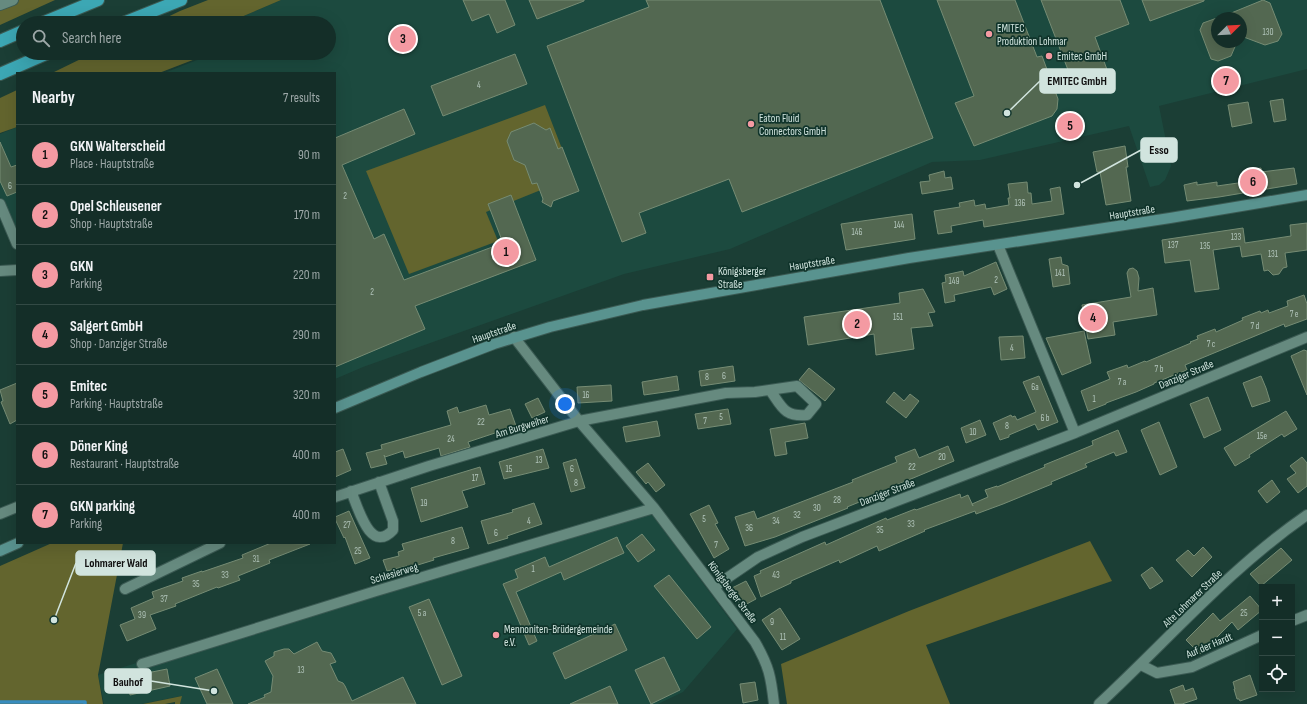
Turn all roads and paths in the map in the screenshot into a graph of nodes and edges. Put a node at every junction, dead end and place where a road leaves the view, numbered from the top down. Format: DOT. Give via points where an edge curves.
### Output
graph roads {
  1 [pos="13,0"];
  2 [pos="98,0"];
  3 [pos="181,0"];
  4 [pos="0,5"];
  5 [pos="59,16"];
  6 [pos="141,16"];
  7 [pos="16,34"];
  8 [pos="0,41"];
  9 [pos="32,60"];
  10 [pos="0,74"];
  11 [pos="1307,195"];
  12 [pos="0,204"];
  13 [pos="16,242"];
  14 [pos="998,245"];
  15 [pos="16,270"];
  16 [pos="0,271"];
  17 [pos="514,337"];
  18 [pos="1307,337"];
  19 [pos="770,390"];
  20 [pos="336,408"];
  21 [pos="579,421"];
  22 [pos="1075,433"];
  23 [pos="379,482"];
  24 [pos="351,491"];
  25 [pos="336,497"];
  26 [pos="16,507"];
  27 [pos="654,508"];
  28 [pos="0,514"];
  29 [pos="1307,515"];
  30 [pos="16,544"];
  31 [pos="218,544"];
  32 [pos="0,551"];
  33 [pos="714,587"];
  34 [pos="125,589"];
  35 [pos="1307,615"];
  36 [pos="1294,620"];
  37 [pos="1259,636"];
  38 [pos="142,664"];
  39 [pos="1141,665"];
  40 [pos="774,704"];
  41 [pos="1099,704"];
  1 -- 4 [label="street"];
  2 -- 5 [label="highway"];
  3 -- 6 [label="highway"];
  7 -- 8 [label="highway"];
  9 -- 10 [label="highway"];
  11 -- 14 [label="main road, Hauptstraße"];
  12 -- 13 [label="street"];
  14 -- 17 [label="main road, Hauptstraße" via="670,299"];
  14 -- 22 [label="street"];
  15 -- 16 [label="street"];
  17 -- 20 [label="main road, Hauptstraße"];
  17 -- 21 [label="street, Königsberger Straße"];
  18 -- 22 [label="street, Danziger Straße"];
  19 -- 21 [label="street, Am Burgweiher" via="726,392"];
  21 -- 23 [label="street, Am Burgweiher"];
  21 -- 27 [label="street, Königsberger Straße"];
  22 -- 33 [label="street, Danziger Straße" via="802,537 758,557"];
  23 -- 24 [label="street, Am Burgweiher"];
  23 -- 24 [label="street" via="393,521 393,530 388,536 380,538 372,535"];
  24 -- 25 [label="street, Am Burgweiher"];
  26 -- 28 [label="street"];
  27 -- 33 [label="street, Königsberger Straße"];
  27 -- 38 [label="street, Schlesierweg"];
  29 -- 39 [label="street, Alte Lohmarer Straße" via="1285,530 1222,584"];
  30 -- 32 [label="main road"];
  31 -- 34 [label="street"];
  33 -- 40 [label="street, Königsberger Straße" via="764,658 770,673"];
  35 -- 36 [label="street"];
  37 -- 39 [label="street, Auf der Hardt" via="1192,667 1157,673"];
  39 -- 41 [label="street, Alte Lohmarer Straße"];
}
